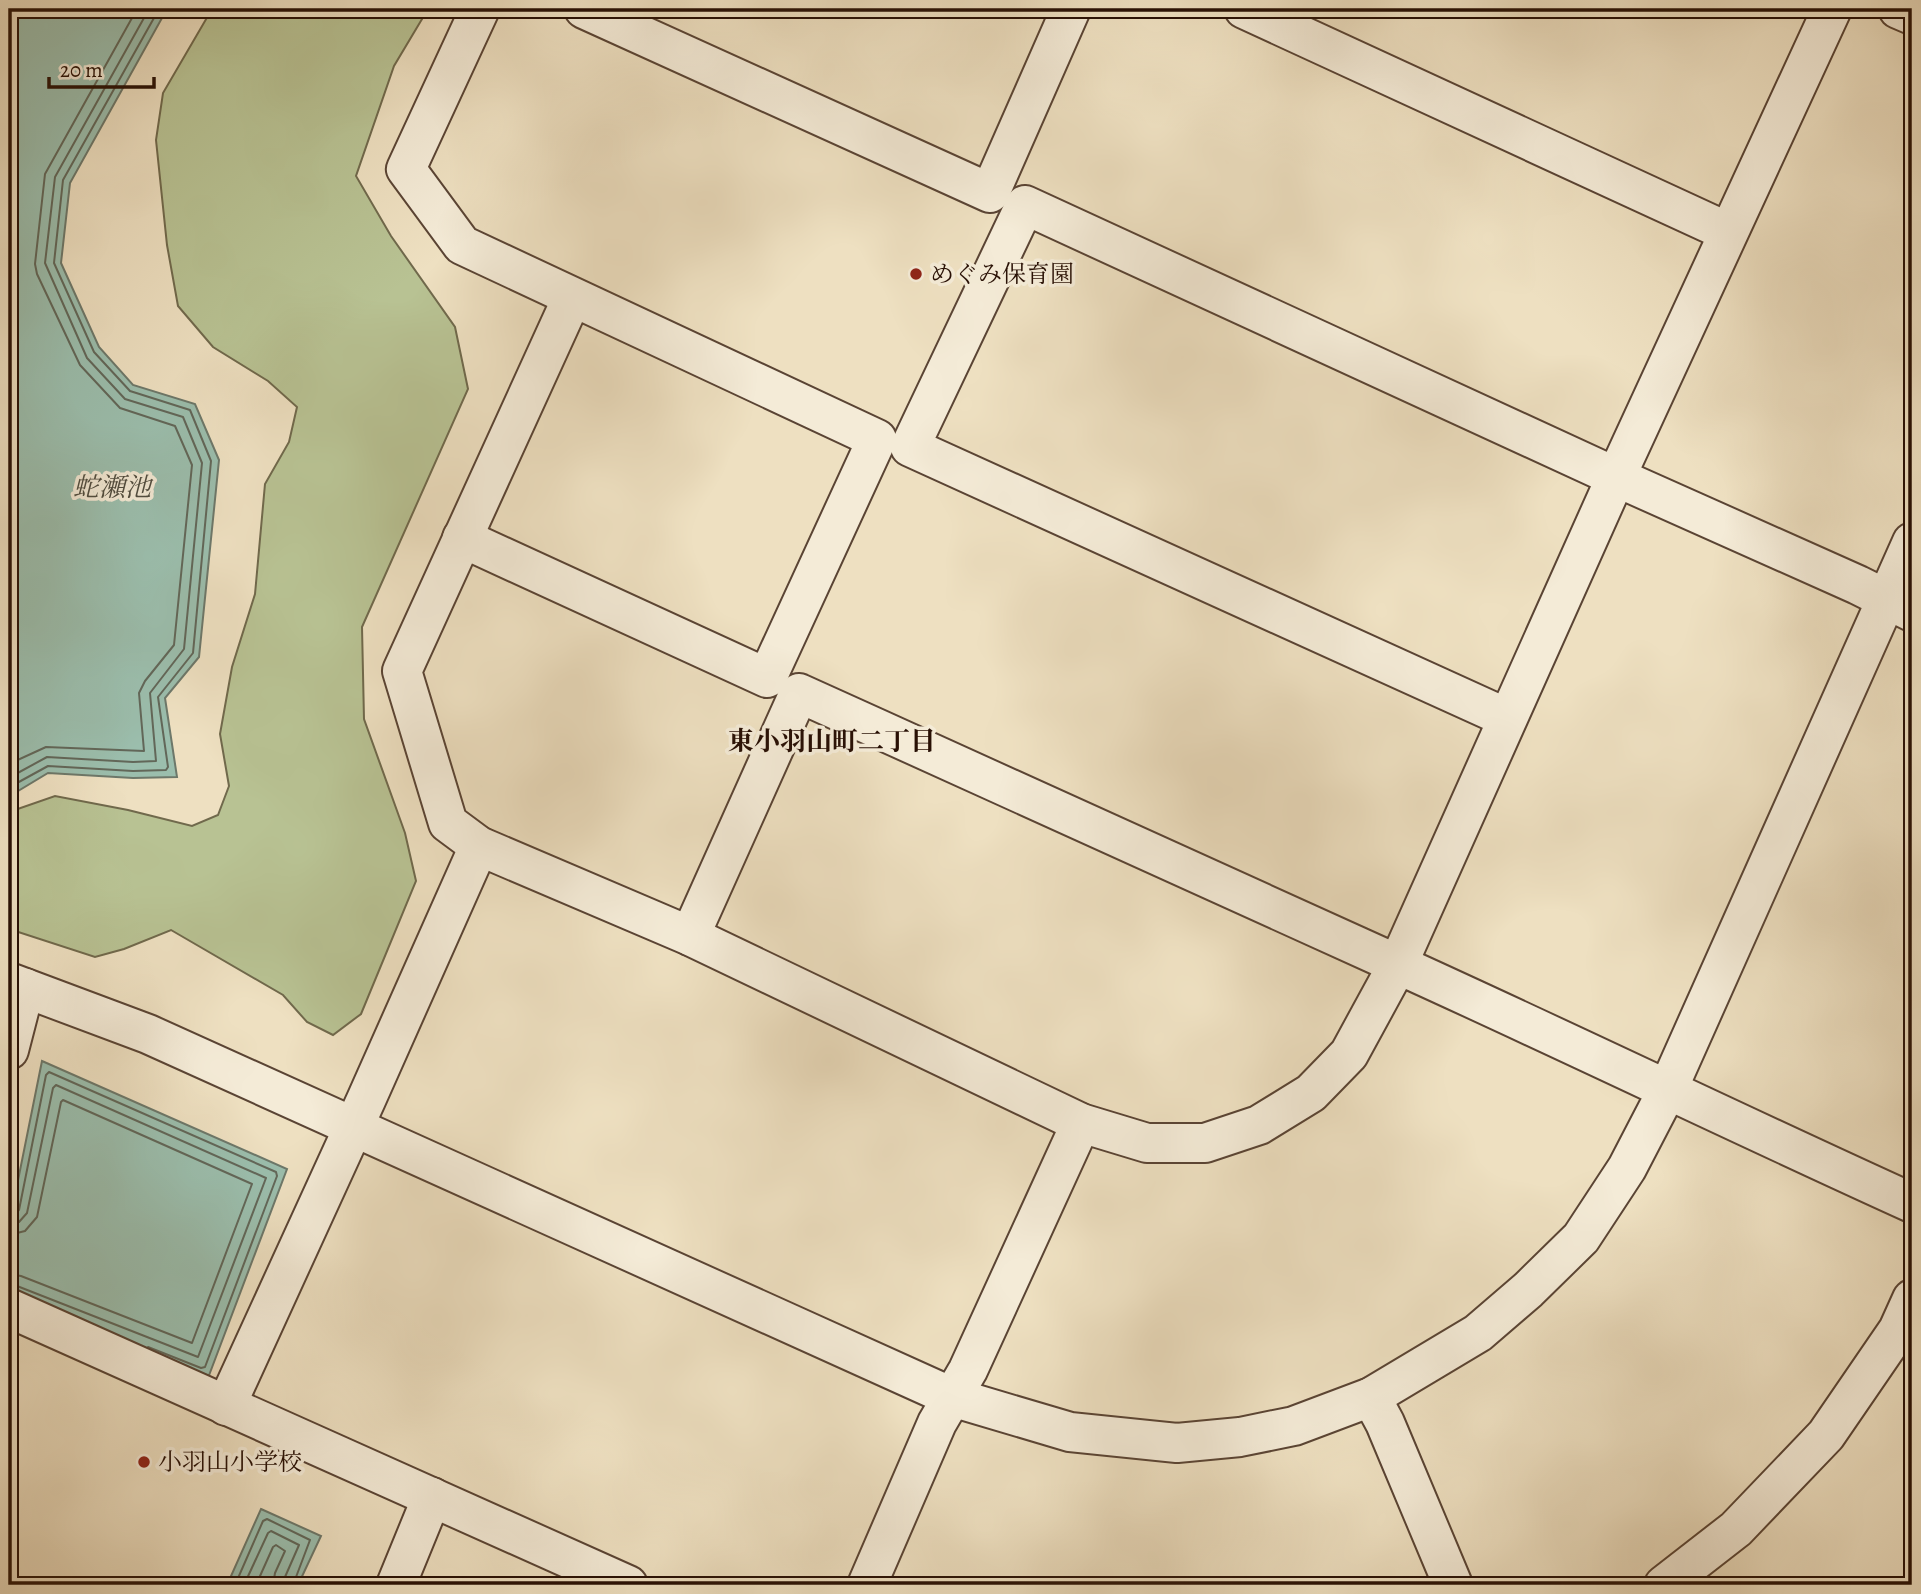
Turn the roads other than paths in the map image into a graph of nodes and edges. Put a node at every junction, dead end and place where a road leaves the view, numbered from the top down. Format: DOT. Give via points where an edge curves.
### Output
graph roads {
  1 [pos="480,9"];
  2 [pos="584,9"];
  3 [pos="1071,9"];
  4 [pos="1244,9"];
  5 [pos="1832,9"];
  6 [pos="1898,9"];
  7 [pos="1912,15"];
  8 [pos="1728,232"];
  9 [pos="572,298"];
  10 [pos="1616,477"];
  11 [pos="462,538"];
  12 [pos="1912,542"];
  13 [pos="1899,605"];
  14 [pos="1507,718"];
  15 [pos="479,846"];
  16 [pos="690,936"];
  17 [pos="1398,964"];
  18 [pos="17,985"];
  19 [pos="9,1050"];
  20 [pos="1667,1091"];
  21 [pos="1081,1123"];
  22 [pos="353,1127"];
  23 [pos="1912,1203"];
  24 [pos="1912,1299"];
  25 [pos="9,1308"];
  26 [pos="952,1397"];
  27 [pos="1371,1397"];
  28 [pos="226,1406"];
  29 [pos="432,1497"];
  30 [pos="396,1585"];
  31 [pos="628,1585"];
  32 [pos="867,1585"];
  33 [pos="1453,1585"];
  34 [pos="1664,1585"];
  1 -- 9 [label="street" via="406,169 462,245"];
  2 -- 3 [label="street" via="990,193"];
  4 -- 8 [label="street"];
  5 -- 8 [label="street"];
  6 -- 7 [label="street"];
  8 -- 10 [label="street"];
  9 -- 11 [label="street"];
  9 -- 11 [label="street" via="877,439 767,678"];
  10 -- 13 [label="street"];
  10 -- 14 [label="street"];
  10 -- 14 [label="street" via="1025,205 910,447"];
  11 -- 15 [label="street" via="402,671 448,823"];
  12 -- 13 [label="street"];
  13 -- 20 [label="street"];
  14 -- 17 [label="street"];
  15 -- 16 [label="street"];
  15 -- 22 [label="street"];
  16 -- 17 [label="street" via="799,693"];
  16 -- 21 [label="street"];
  17 -- 20 [label="street"];
  17 -- 21 [label="street" via="1349,1054 1311,1093 1259,1125 1205,1143 1147,1143"];
  18 -- 19 [label="street"];
  18 -- 22 [label="street" via="148,1034"];
  20 -- 23 [label="street"];
  20 -- 27 [label="street" via="1627,1168 1581,1238 1478,1333"];
  21 -- 26 [label="street"];
  22 -- 26 [label="street"];
  22 -- 28 [label="street"];
  24 -- 34 [label="street" via="1898,1330 1826,1435 1736,1529"];
  25 -- 28 [label="street"];
  26 -- 27 [label="street" via="1070,1432 1177,1443 1294,1426"];
  26 -- 32 [label="street"];
  27 -- 33 [label="street"];
  28 -- 29 [label="street"];
  29 -- 30 [label="street"];
  29 -- 31 [label="street"];
}
